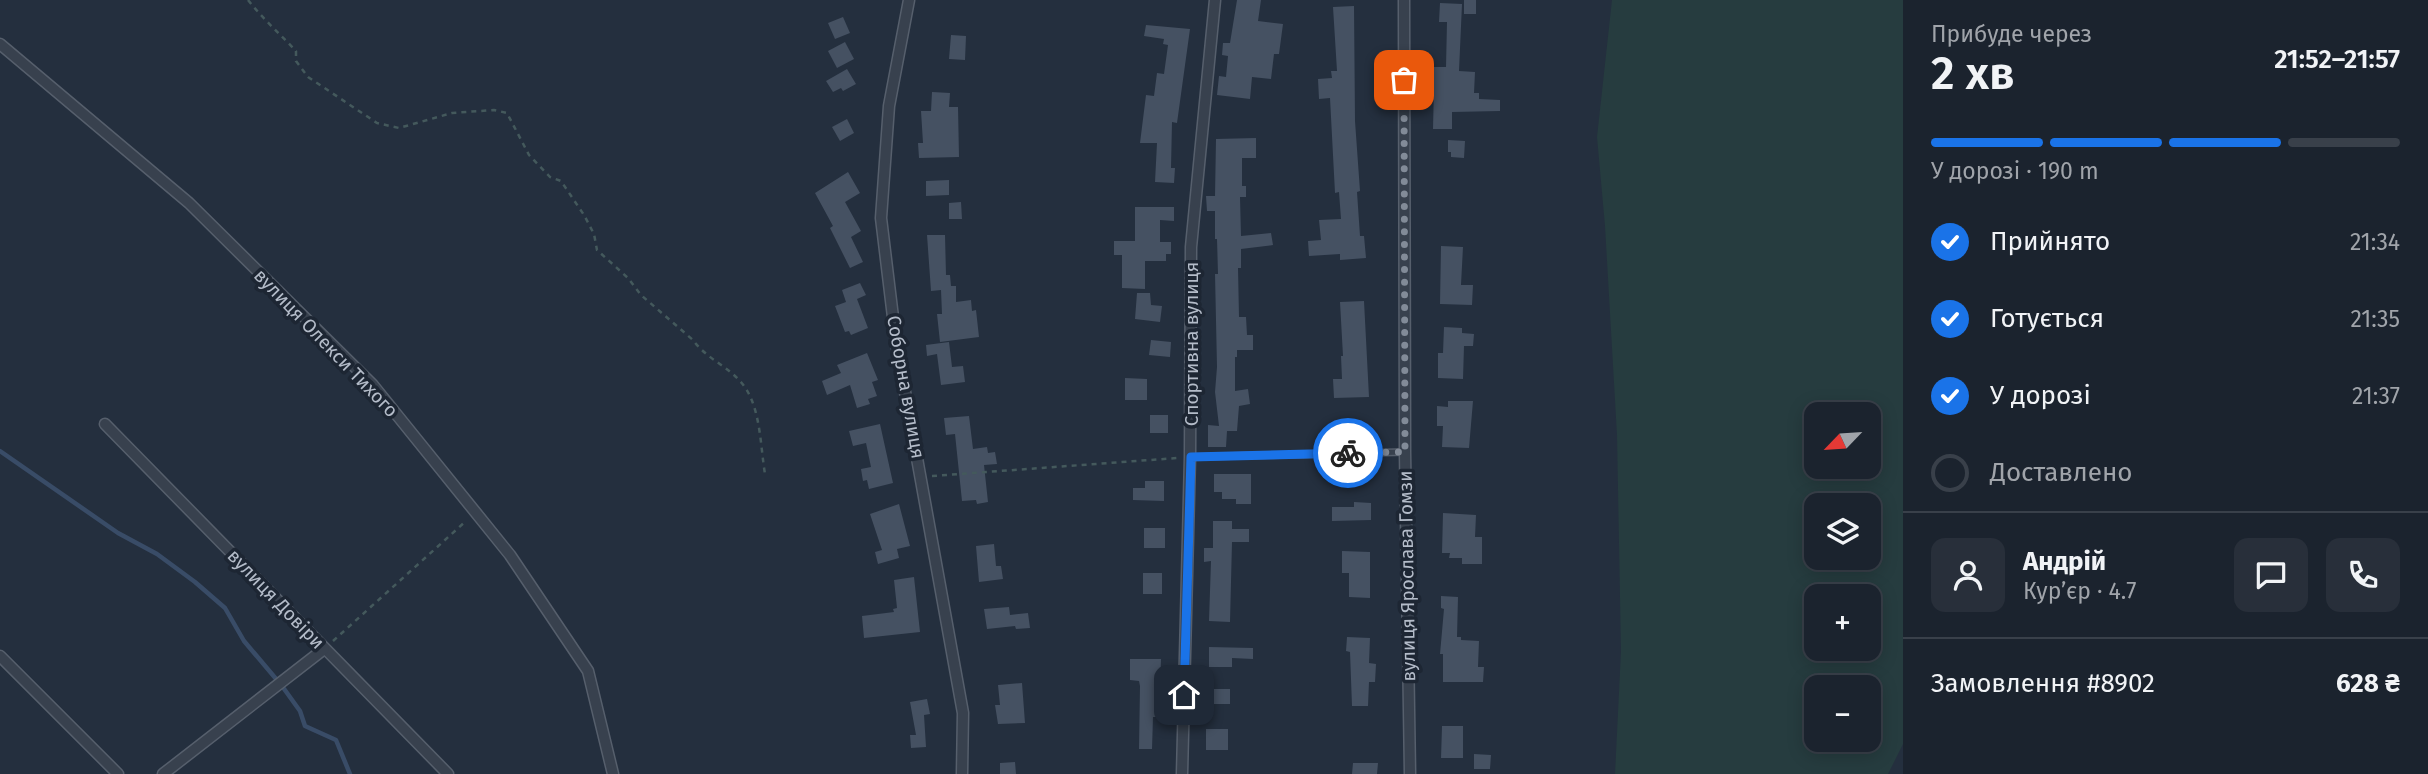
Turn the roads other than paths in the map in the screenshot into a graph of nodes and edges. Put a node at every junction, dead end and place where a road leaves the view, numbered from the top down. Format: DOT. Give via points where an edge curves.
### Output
graph roads {
  1 [pos="909,0"];
  2 [pos="1215,0"];
  3 [pos="1404,0"];
  4 [pos="0,44"];
  5 [pos="105,424"];
  6 [pos="1405,452"];
  7 [pos="1191,457"];
  8 [pos="324,649"];
  9 [pos="0,656"];
  10 [pos="118,774"];
  11 [pos="163,774"];
  12 [pos="448,774"];
  13 [pos="613,774"];
  14 [pos="962,774"];
  15 [pos="1182,774"];
  16 [pos="1410,774"];
  1 -- 14 [label="street, Соборна вулиця" via="889,106 880,218 896,342 963,713"];
  2 -- 7 [label="street, Спортивна вулиця" via="1191,247"];
  3 -- 6 [label="street, вулиця Ярослава Гомзи"];
  4 -- 13 [label="street, вулиця Олекси Тихого" via="189,203 372,384 510,555 588,671"];
  5 -- 8 [label="street, вулиця Довіри"];
  6 -- 7 [label="lane"];
  6 -- 16 [label="street, вулиця Ярослава Гомзи"];
  7 -- 15 [label="street, Спортивна вулиця"];
  8 -- 11 [label="street"];
  8 -- 12 [label="street, вулиця Довіри"];
  9 -- 10 [label="street"];
}
